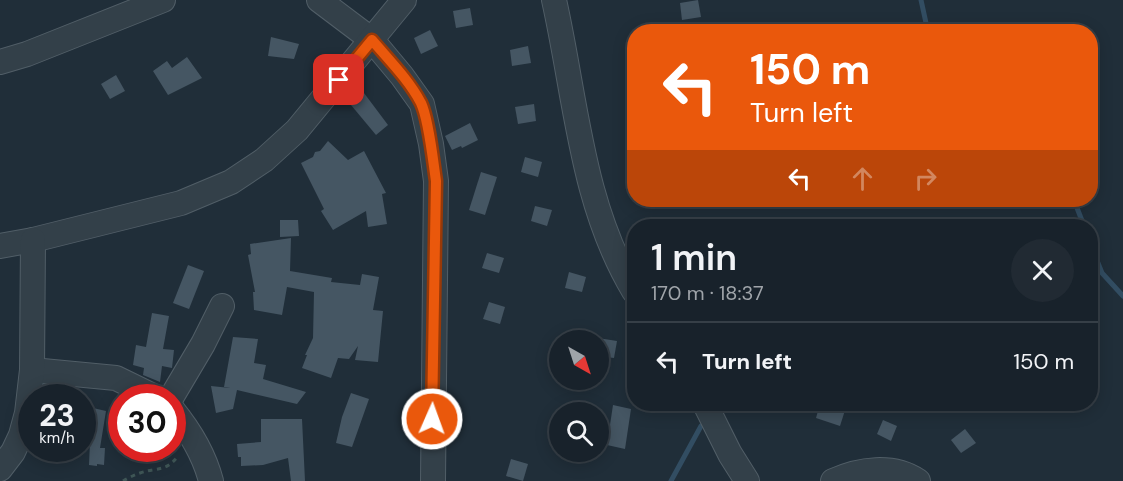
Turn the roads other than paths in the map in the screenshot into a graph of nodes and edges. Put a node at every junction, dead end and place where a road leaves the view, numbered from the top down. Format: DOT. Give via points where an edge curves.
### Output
graph roads {
  1 [pos="163,0"];
  2 [pos="319,0"];
  3 [pos="403,0"];
  4 [pos="554,0"];
  5 [pos="372,40"];
  6 [pos="0,62"];
  7 [pos="33,240"];
  8 [pos="0,246"];
  9 [pos="627,278"];
  10 [pos="222,306"];
  11 [pos="32,370"];
  12 [pos="128,384"];
  13 [pos="179,384"];
  14 [pos="708,411"];
  15 [pos="186,428"];
  16 [pos="0,469"];
  17 [pos="211,481"];
  18 [pos="433,481"];
  19 [pos="747,481"];
  20 [pos="833,481"];
  21 [pos="918,481"];
  1 -- 6 [label="street"];
  2 -- 5 [label="street"];
  3 -- 5 [label="street"];
  4 -- 9 [label="street" via="584,164 611,247"];
  5 -- 7 [label="street" via="297,130 264,160 231,182 181,203"];
  5 -- 18 [label="street" via="422,104 431,144 436,181"];
  7 -- 8 [label="street"];
  7 -- 11 [label="street"];
  10 -- 13 [label="street"];
  11 -- 12 [label="street" via="116,378"];
  11 -- 16 [label="street" via="21,435"];
  14 -- 19 [label="street"];
  15 -- 17 [label="street"];
  20 -- 21 [label="street" via="870,469 892,471"];
}
